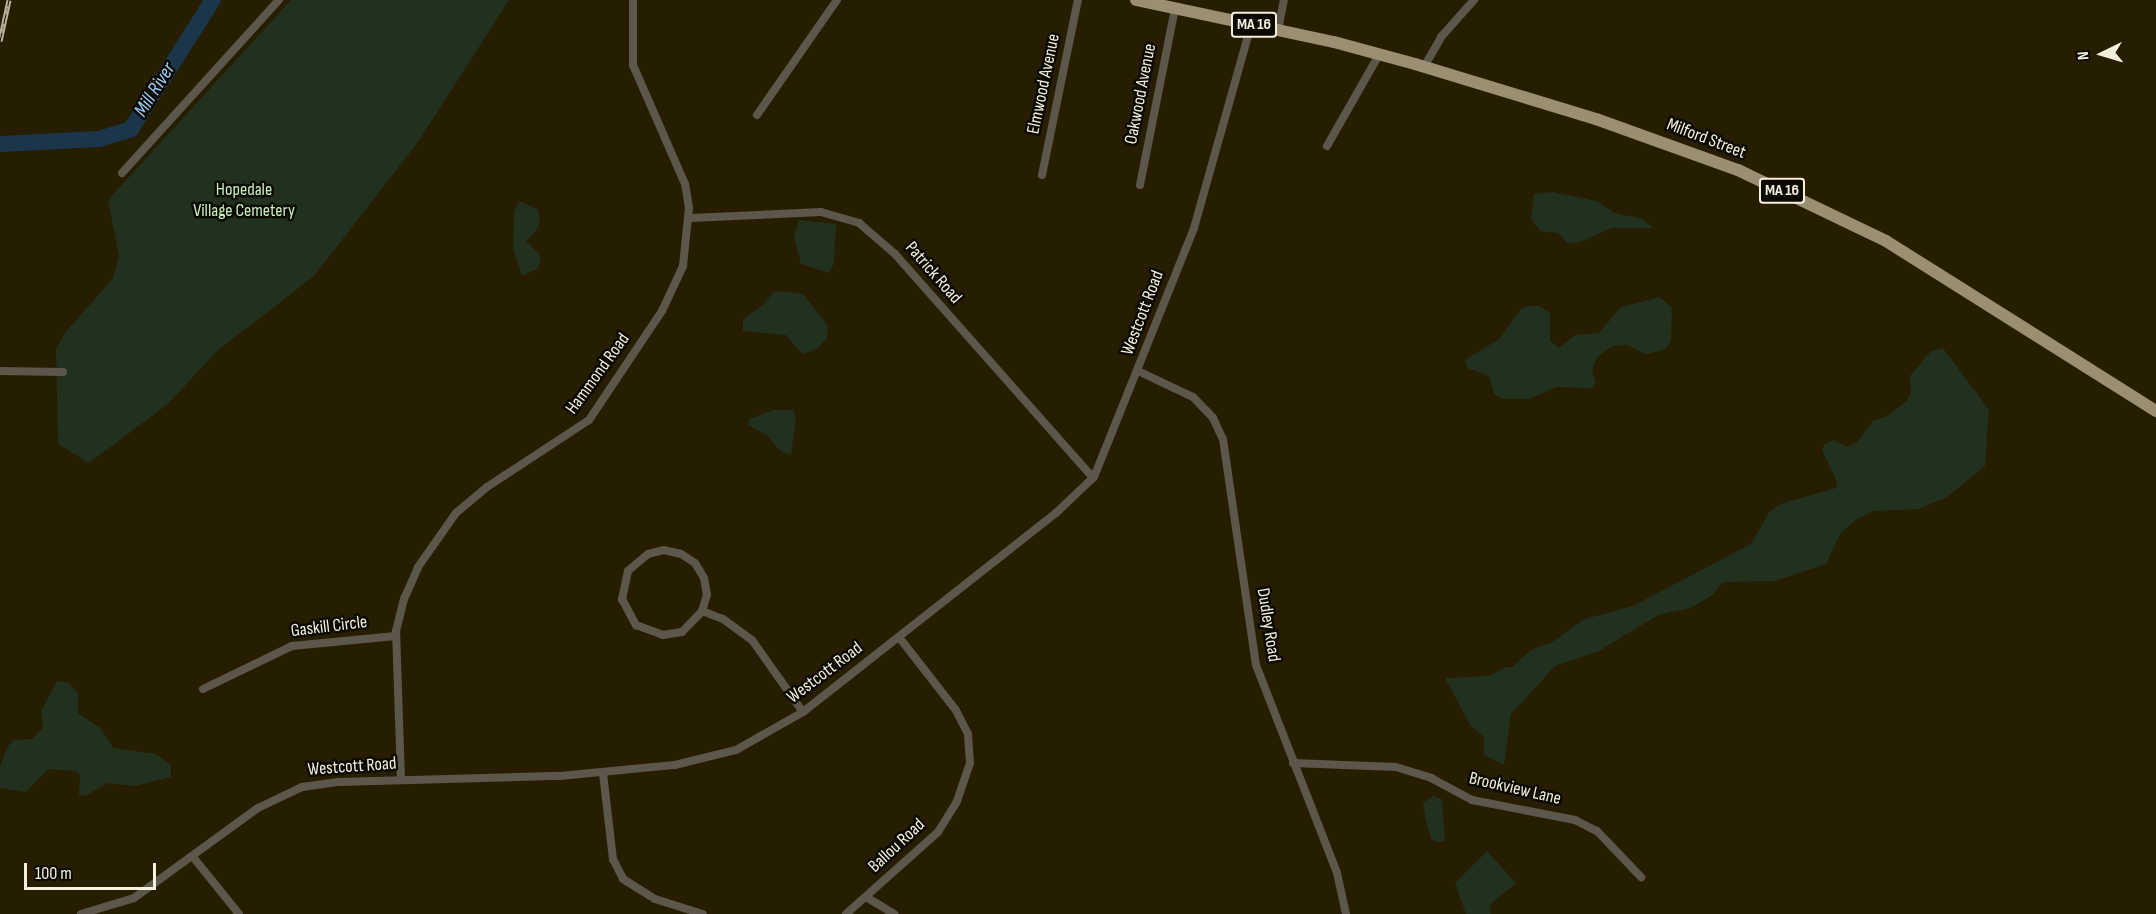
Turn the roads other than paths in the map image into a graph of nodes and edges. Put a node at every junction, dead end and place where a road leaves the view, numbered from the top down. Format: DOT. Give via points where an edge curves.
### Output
graph roads {
  1 [pos="279,0"];
  2 [pos="633,0"];
  3 [pos="837,0"];
  4 [pos="1078,0"];
  5 [pos="1136,0"];
  6 [pos="1284,0"];
  7 [pos="1474,0"];
  8 [pos="1174,8"];
  9 [pos="1251,25"];
  10 [pos="1278,30"];
  11 [pos="1375,53"];
  12 [pos="1424,67"];
  13 [pos="757,115"];
  14 [pos="1327,146"];
  15 [pos="122,173"];
  16 [pos="1042,176"];
  17 [pos="1140,185"];
  18 [pos="690,218"];
  19 [pos="0,371"];
  20 [pos="1138,371"];
  21 [pos="63,372"];
  22 [pos="2156,411"];
  23 [pos="1093,478"];
  24 [pos="702,611"];
  25 [pos="396,636"];
  26 [pos="899,637"];
  27 [pos="203,689"];
  28 [pos="803,712"];
  29 [pos="1293,763"];
  30 [pos="603,773"];
  31 [pos="401,780"];
  32 [pos="193,856"];
  33 [pos="1641,877"];
  34 [pos="866,897"];
  35 [pos="81,914"];
  36 [pos="239,914"];
  37 [pos="703,914"];
  38 [pos="846,914"];
  39 [pos="894,914"];
  40 [pos="1346,914"];
  1 -- 15 [label="street"];
  2 -- 18 [label="street, Hammond Road" via="633,65 685,184"];
  3 -- 13 [label="street"];
  4 -- 16 [label="street, Elmwood Avenue"];
  5 -- 8 [label="main road, MA 16"];
  6 -- 10 [label="street"];
  7 -- 12 [label="street" via="1441,37"];
  8 -- 9 [label="main road, MA 16"];
  8 -- 17 [label="street, Oakwood Avenue"];
  9 -- 10 [label="main road, MA 16"];
  9 -- 20 [label="street, Westcott Road" via="1210,180"];
  10 -- 11 [label="main road, MA 16"];
  11 -- 12 [label="main road, Milford Street / MA 16"];
  11 -- 14 [label="street"];
  12 -- 22 [label="main road, Milford Street / MA 16" via="1638,133 1802,199 1896,247"];
  18 -- 23 [label="street, Patrick Road" via="821,212 860,223 895,254"];
  18 -- 25 [label="street, Hammond Road" via="683,266 672,294 599,406 578,429 487,487 456,513 418,567 404,599"];
  19 -- 21 [label="street"];
  20 -- 23 [label="street, Westcott Road"];
  20 -- 29 [label="street, Dudley Road" via="1193,397 1213,418 1223,438 1255,658"];
  23 -- 26 [label="street, Westcott Road" via="1056,513"];
  24 -- 24 [label="street" via="682,632 663,635 644,630 625,609 622,590 628,571 648,554 664,550 681,554 695,564 704,578 706,595"];
  24 -- 28 [label="street" via="730,623 752,640"];
  25 -- 27 [label="street, Gaskill Circle" via="292,646"];
  25 -- 31 [label="street, Hammond Road"];
  26 -- 28 [label="street, Westcott Road"];
  26 -- 34 [label="street, Ballou Road" via="954,709 968,734 969,763 957,801 938,832"];
  28 -- 30 [label="street, Westcott Road" via="767,735 710,759"];
  29 -- 33 [label="street, Brookview Lane" via="1396,767 1431,778 1472,800 1575,820 1597,831"];
  29 -- 40 [label="street, Dudley Road" via="1342,889"];
  30 -- 31 [label="street, Westcott Road"];
  30 -- 37 [label="street" via="613,859 623,879 655,899"];
  31 -- 32 [label="street, Westcott Road" via="339,782 287,792 258,808"];
  32 -- 35 [label="street, Westcott Road" via="134,898"];
  32 -- 36 [label="street"];
  34 -- 38 [label="street, Ballou Road"];
  34 -- 39 [label="street"];
}
